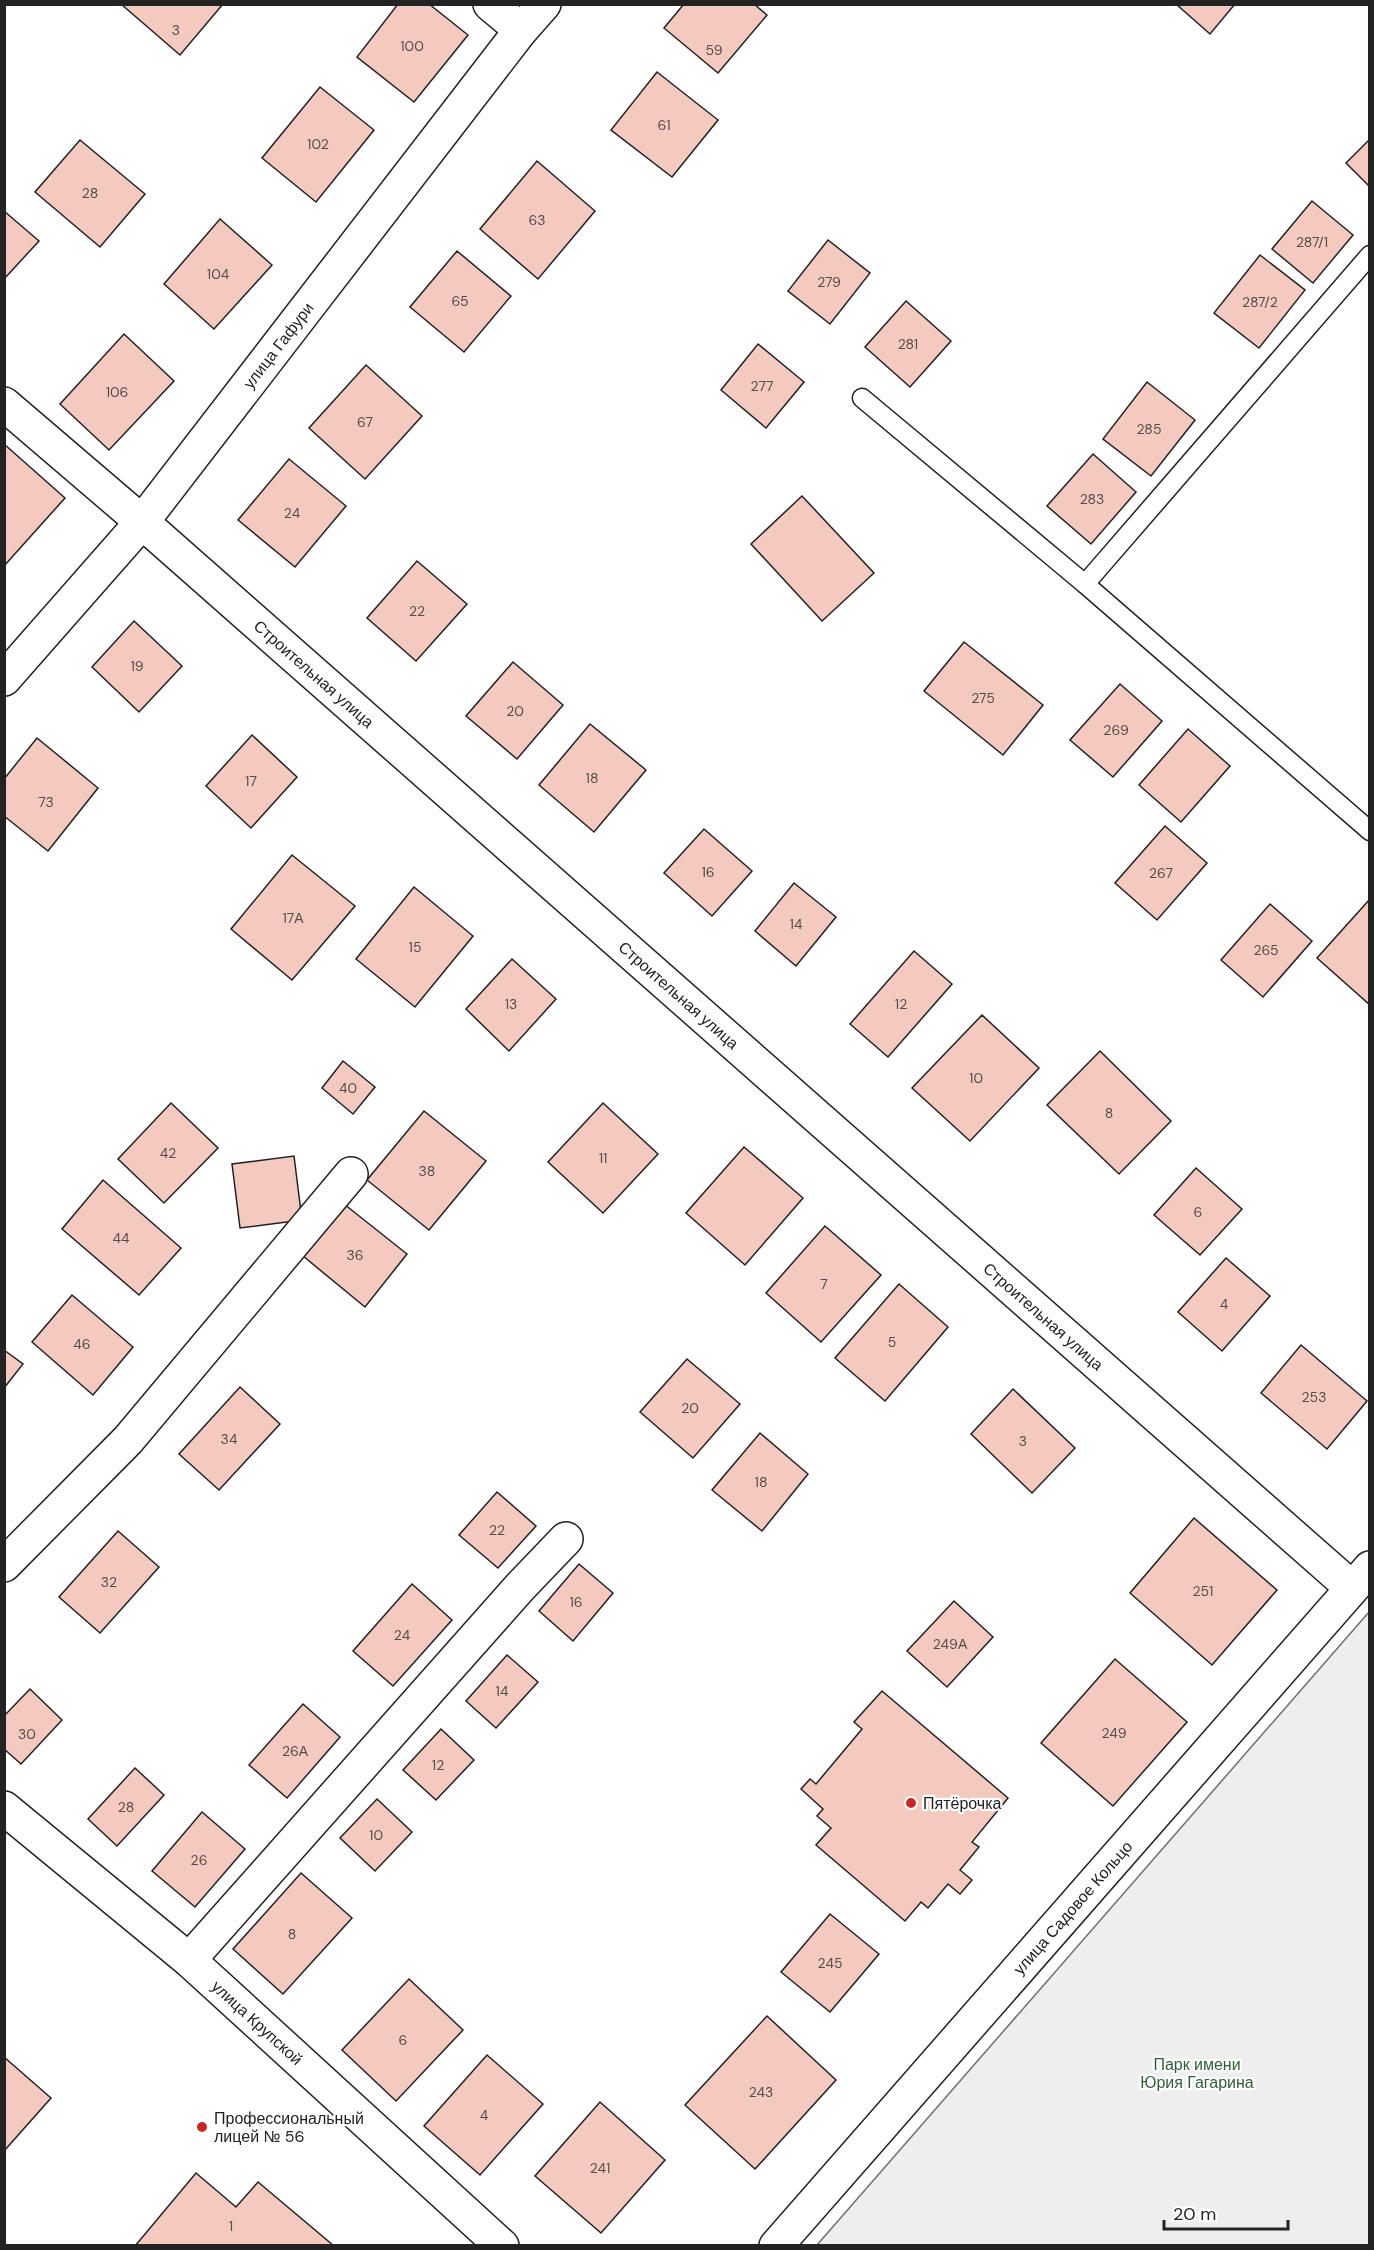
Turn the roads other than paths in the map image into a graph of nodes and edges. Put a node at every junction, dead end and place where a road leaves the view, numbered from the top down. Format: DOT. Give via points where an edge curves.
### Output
graph roads {
  1 [pos="490,4"];
  2 [pos="544,4"];
  3 [pos="521,30"];
  4 [pos="1370,255"];
  5 [pos="862,398"];
  6 [pos="4,404"];
  7 [pos="142,522"];
  8 [pos="1085,584"];
  9 [pos="4,679"];
  10 [pos="1370,831"];
  11 [pos="351,1174"];
  12 [pos="566,1539"];
  13 [pos="4,1565"];
  14 [pos="1361,1578"];
  15 [pos="4,1808"];
  16 [pos="189,1960"];
  17 [pos="502,2246"];
  18 [pos="776,2246"];
  1 -- 3 [label="street"];
  2 -- 3 [label="street, улица Гафури"];
  3 -- 7 [label="street, улица Гафури"];
  4 -- 8 [label="lane"];
  5 -- 8 [label="lane"];
  6 -- 7 [label="street, Строительная улица"];
  7 -- 9 [label="street, улица Гафури"];
  7 -- 14 [label="street, Строительная улица"];
  8 -- 10 [label="lane"];
  11 -- 13 [label="street" via="128,1440"];
  12 -- 16 [label="street"];
  14 -- 18 [label="street, улица Садовое Кольцо"];
  15 -- 16 [label="street, улица Крупской"];
  16 -- 17 [label="street, улица Крупской"];
}
